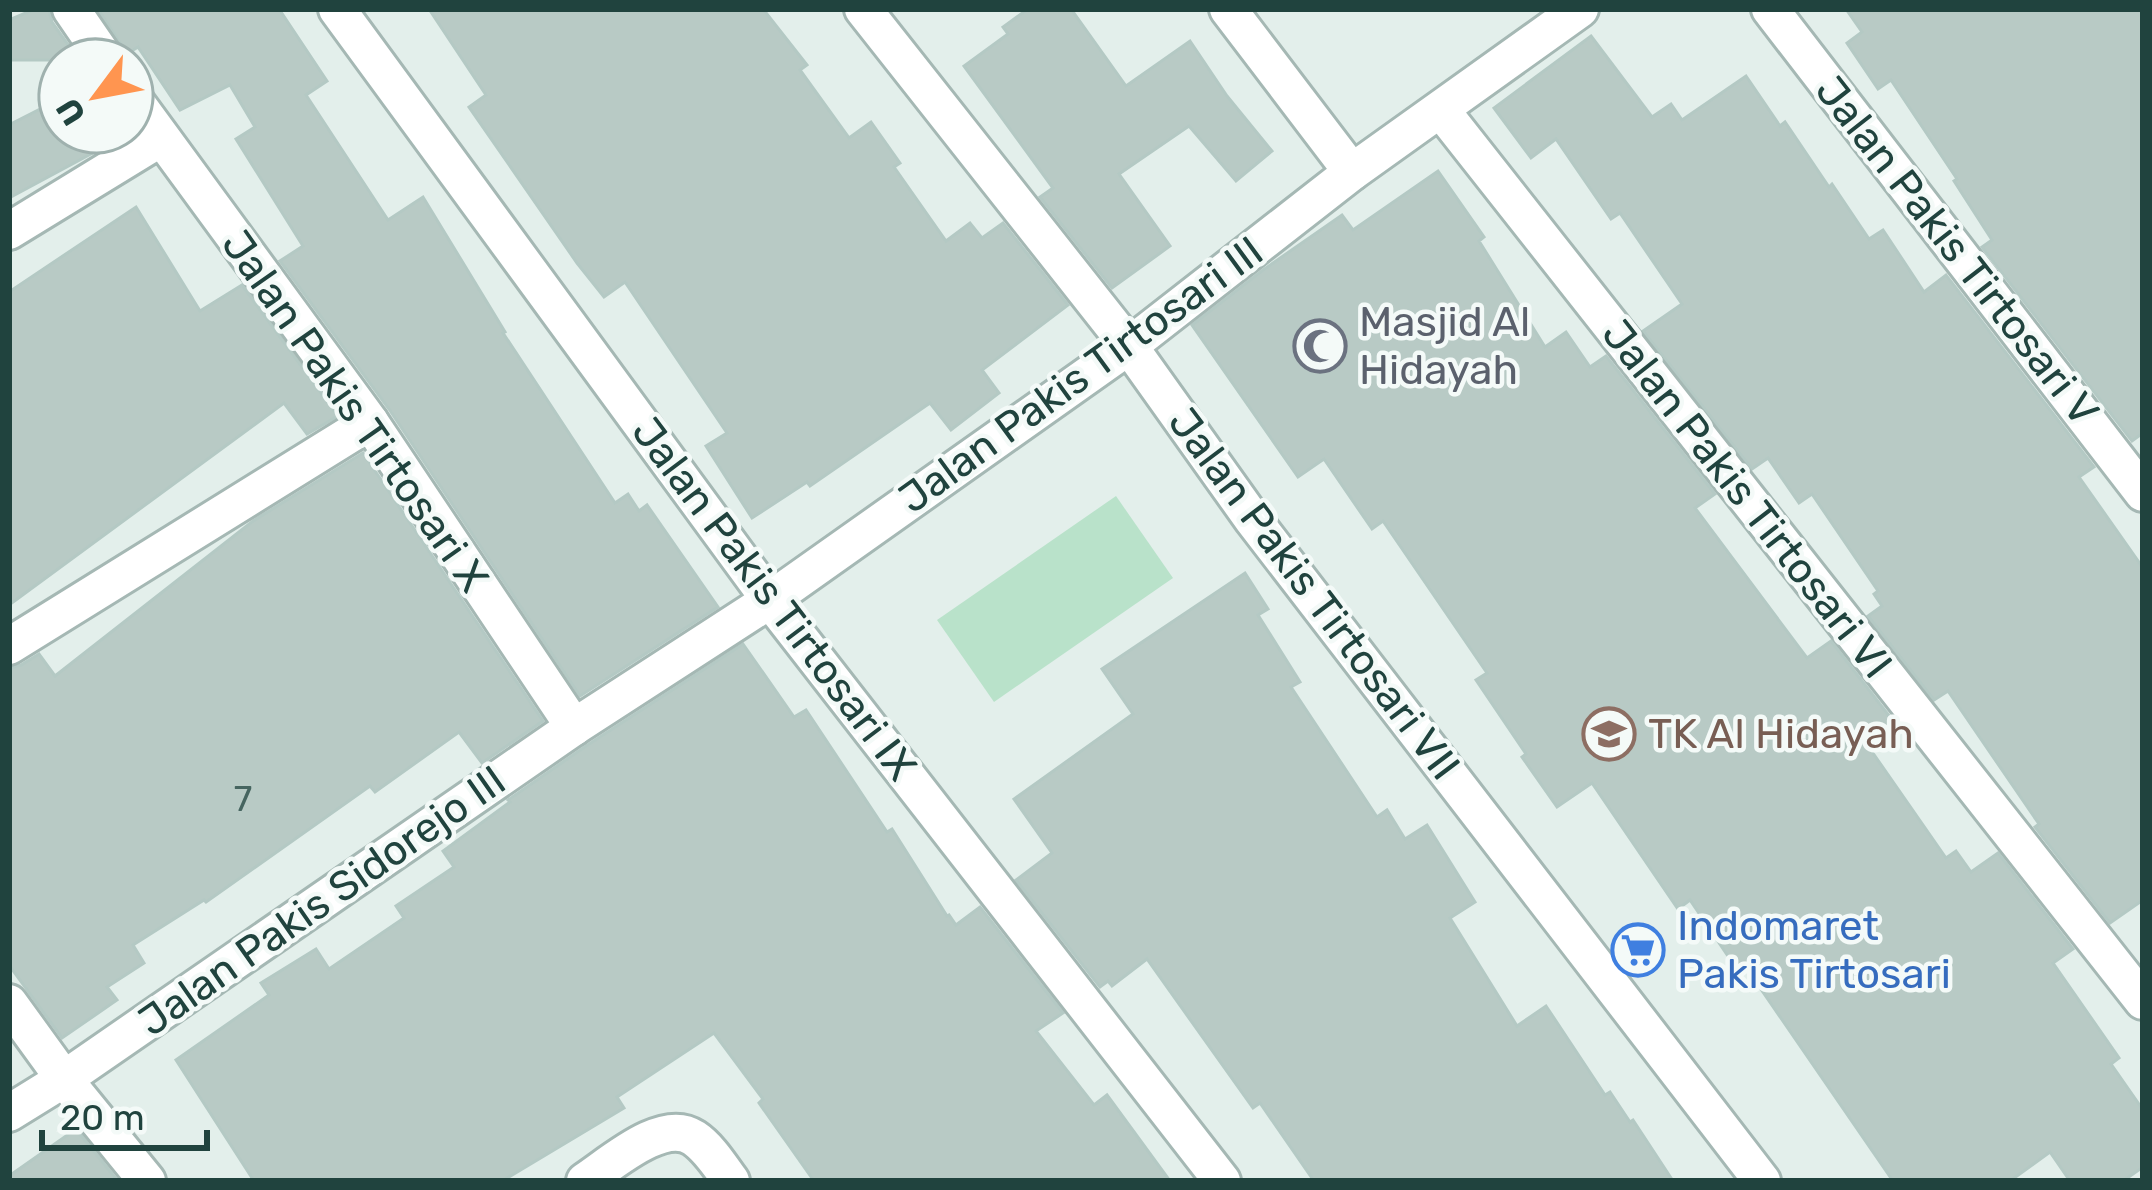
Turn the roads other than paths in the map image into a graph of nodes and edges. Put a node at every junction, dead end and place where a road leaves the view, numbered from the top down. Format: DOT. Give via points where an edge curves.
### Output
graph roads {
  1 [pos="71,9"];
  2 [pos="337,9"];
  3 [pos="863,9"];
  4 [pos="1228,9"];
  5 [pos="1580,9"];
  6 [pos="1770,9"];
  7 [pos="90,36"];
  8 [pos="1441,110"];
  9 [pos="156,131"];
  10 [pos="161,138"];
  11 [pos="1352,172"];
  12 [pos="9,231"];
  13 [pos="1129,346"];
  14 [pos="370,422"];
  15 [pos="2143,493"];
  16 [pos="770,600"];
  17 [pos="9,646"];
  18 [pos="574,728"];
  19 [pos="2143,1000"];
  20 [pos="9,1003"];
  21 [pos="64,1079"];
  22 [pos="9,1113"];
  23 [pos="147,1181"];
  24 [pos="585,1181"];
  25 [pos="730,1181"];
  26 [pos="1222,1181"];
  27 [pos="1762,1181"];
  1 -- 7 [label="street"];
  2 -- 16 [label="street, Jalan Pakis Tirtosari IX"];
  3 -- 13 [label="street, Jalan Pakis Tirtosari VII"];
  4 -- 11 [label="street"];
  5 -- 8 [label="street, Jalan Pakis Tirtosari III"];
  6 -- 15 [label="street, Jalan Pakis Tirtosari V"];
  8 -- 11 [label="street, Jalan Pakis Tirtosari III"];
  8 -- 19 [label="street, Jalan Pakis Tirtosari VI"];
  9 -- 10 [label="street, Jalan Pakis Tirtosari X"];
  10 -- 12 [label="street"];
  10 -- 14 [label="street, Jalan Pakis Tirtosari X"];
  11 -- 13 [label="street, Jalan Pakis Tirtosari III"];
  13 -- 16 [label="street, Jalan Pakis Tirtosari III"];
  13 -- 27 [label="street, Jalan Pakis Tirtosari VII" via="1253,520"];
  14 -- 17 [label="street"];
  14 -- 18 [label="street, Jalan Pakis Tirtosari X"];
  16 -- 18 [label="street, Jalan Pakis Tirtosari III"];
  16 -- 26 [label="street, Jalan Pakis Tirtosari IX"];
  18 -- 21 [label="street, Jalan Pakis Sidorejo III"];
  20 -- 21 [label="street"];
  21 -- 22 [label="street, Jalan Pakis Sidorejo III"];
  21 -- 23 [label="street"];
  24 -- 25 [label="street" via="655,1135 675,1131 707,1149"];
}
